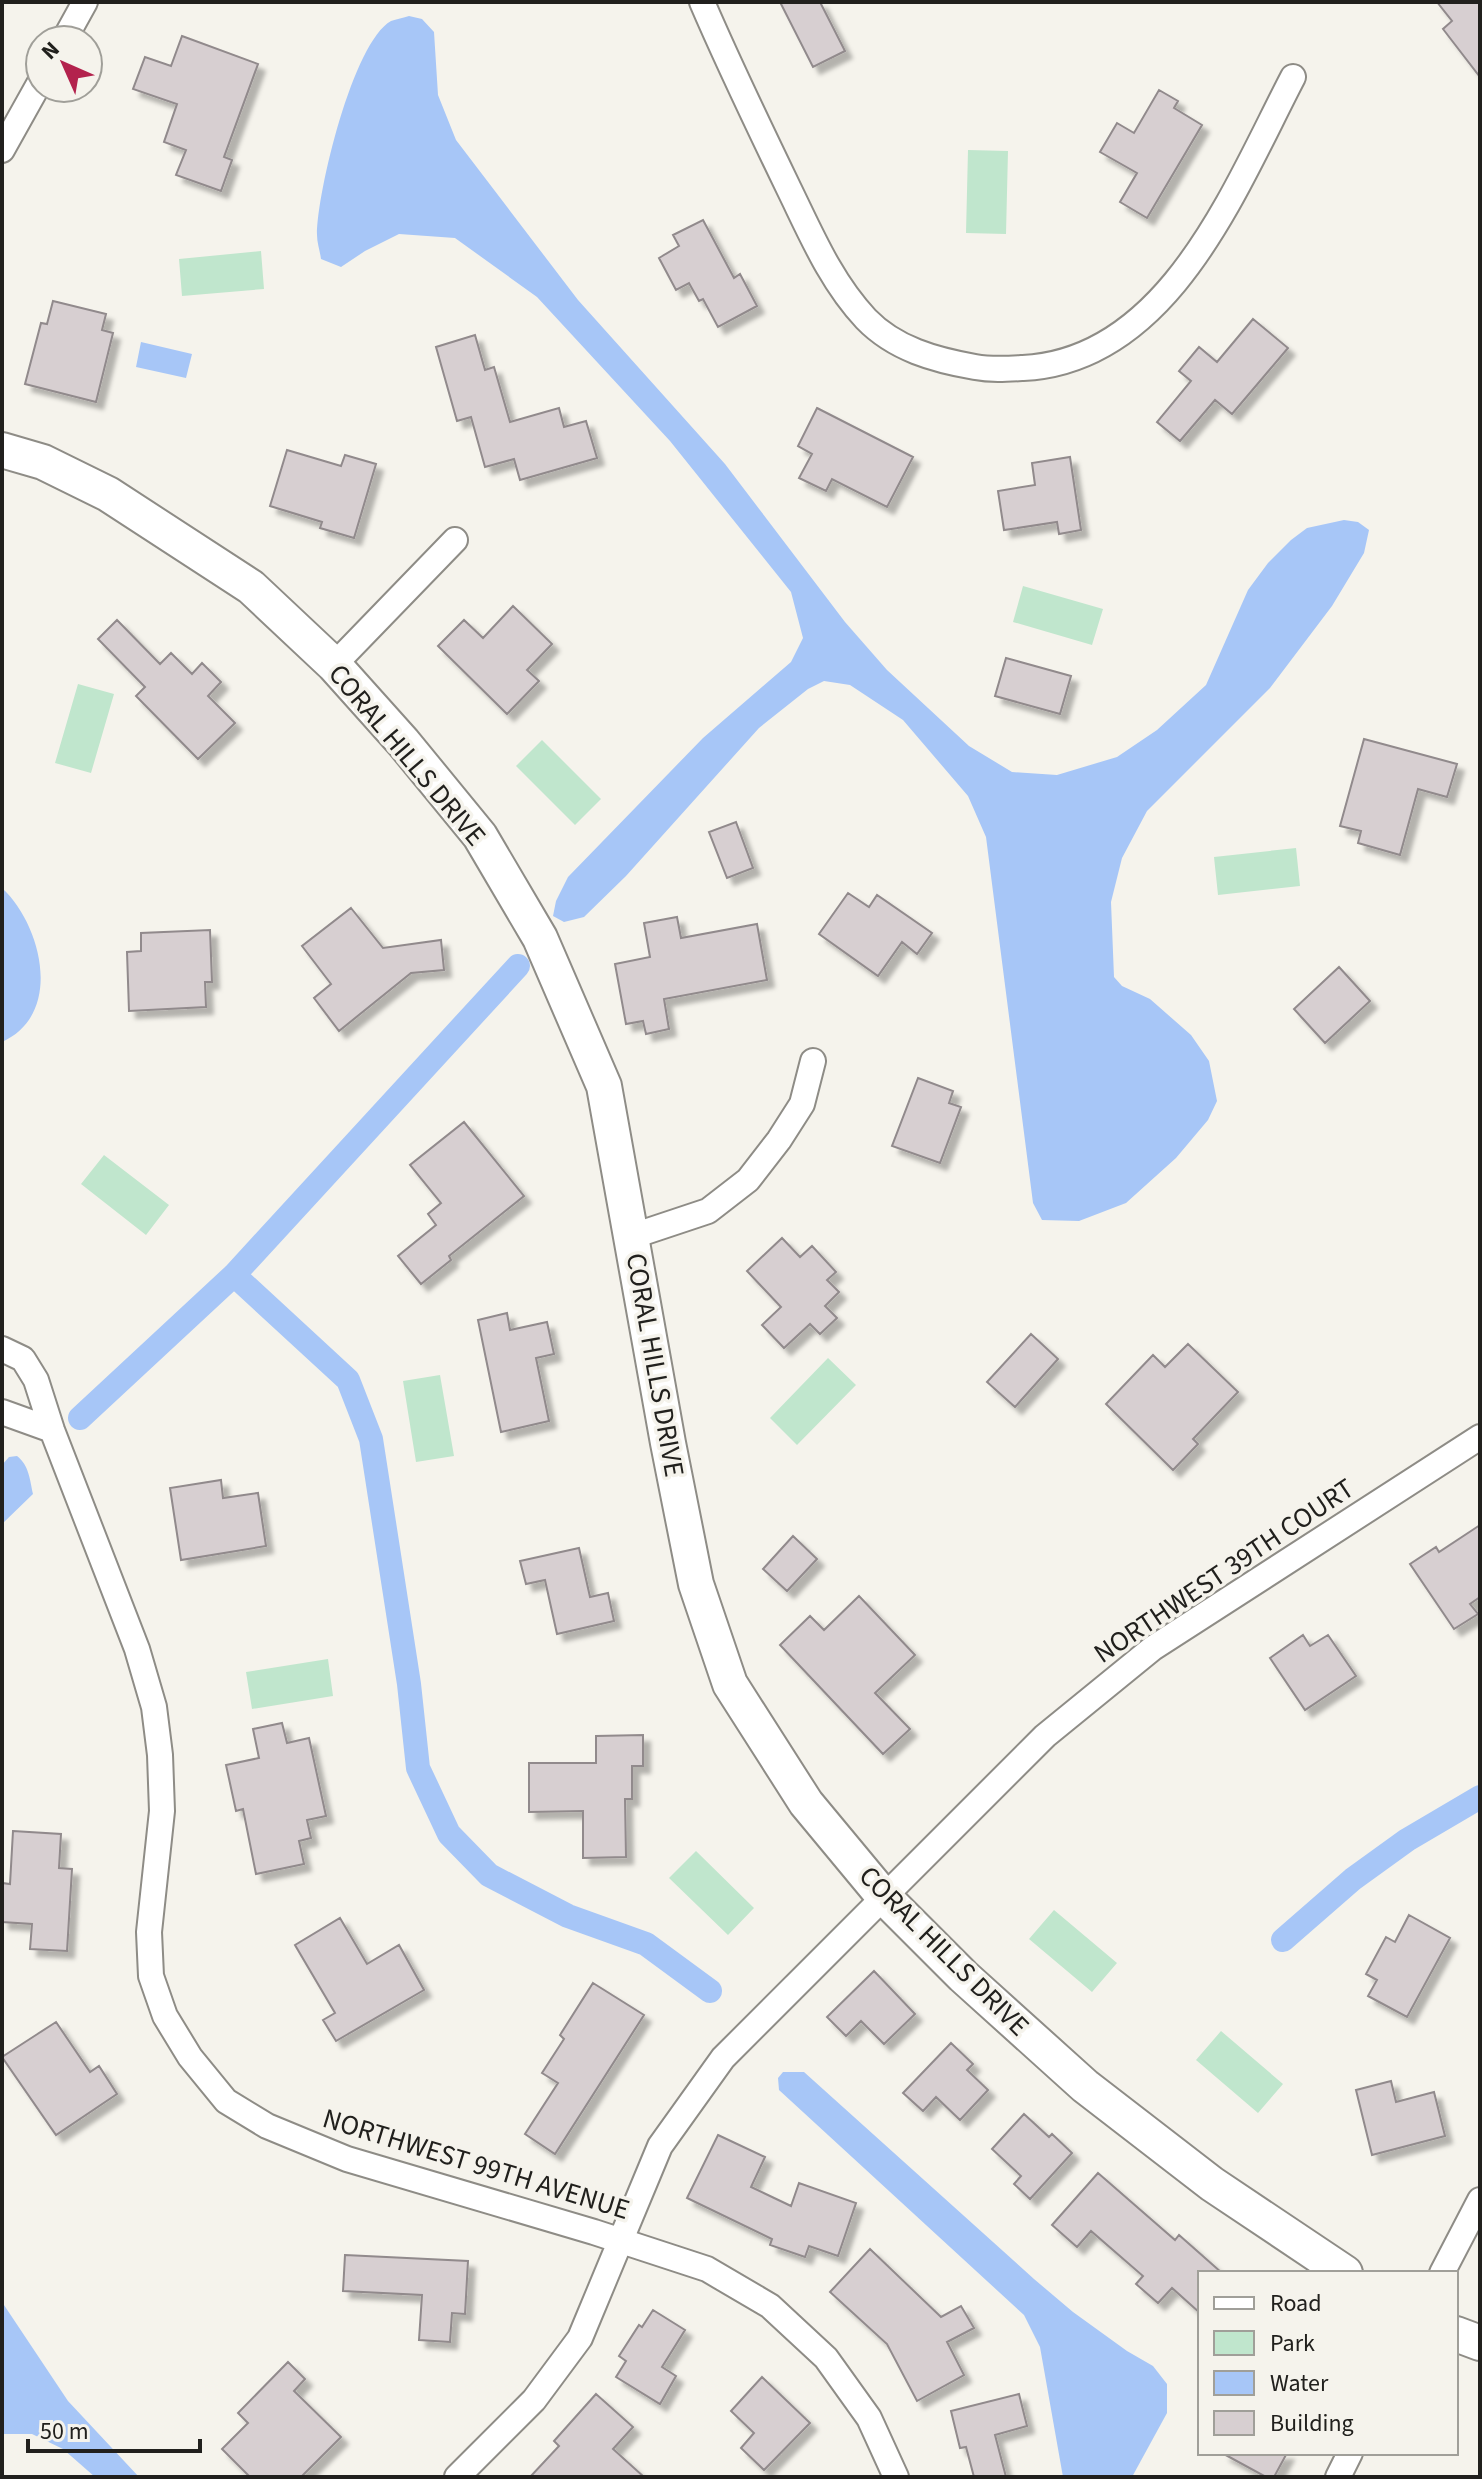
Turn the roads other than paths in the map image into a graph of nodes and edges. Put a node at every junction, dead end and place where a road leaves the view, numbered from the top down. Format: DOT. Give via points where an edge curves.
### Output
graph roads {
  1 [pos="85,2"];
  2 [pos="702,2"];
  3 [pos="73,24"];
  4 [pos="1293,77"];
  5 [pos="28,104"];
  6 [pos="2,150"];
  7 [pos="2,450"];
  8 [pos="455,540"];
  9 [pos="334,665"];
  10 [pos="813,1061"];
  11 [pos="633,1236"];
  12 [pos="2,1349"];
  13 [pos="2,1412"];
  14 [pos="52,1430"];
  15 [pos="1480,1437"];
  16 [pos="884,1897"];
  17 [pos="1480,2200"];
  18 [pos="620,2240"];
  19 [pos="1342,2271"];
  20 [pos="1443,2271"];
  21 [pos="1458,2335"];
  22 [pos="1480,2343"];
  23 [pos="1349,2455"];
  24 [pos="457,2477"];
  25 [pos="896,2477"];
  26 [pos="1338,2477"];
  1 -- 3 [label="street"];
  2 -- 4 [label="street" via="827,268 867,320 902,347 988,370 1077,359 1123,334 1161,300 1230,198"];
  5 -- 6 [label="street"];
  7 -- 9 [label="street, CORAL HILLS DRIVE" via="43,462 108,494 251,587"];
  8 -- 9 [label="street"];
  9 -- 11 [label="street, CORAL HILLS DRIVE" via="480,836 540,938 604,1086"];
  10 -- 11 [label="street" via="802,1104 748,1180 708,1211"];
  11 -- 16 [label="street, CORAL HILLS DRIVE" via="696,1584 730,1684 806,1803"];
  12 -- 14 [label="street, NORTHWEST 99TH AVENUE" via="23,1359 36,1380"];
  13 -- 14 [label="street"];
  14 -- 18 [label="street, NORTHWEST 99TH AVENUE" via="137,1649 154,1707 162,1811 149,1932 151,1976 165,2016 190,2057 226,2101 267,2126 347,2159"];
  15 -- 16 [label="street, NORTHWEST 39TH COURT" via="1153,1648 1045,1736"];
  16 -- 18 [label="street, NORTHWEST 39TH COURT" via="723,2058 660,2146"];
  16 -- 19 [label="street, CORAL HILLS DRIVE" via="1085,2086 1212,2184"];
  17 -- 20 [label="street"];
  18 -- 24 [label="street, NORTHWEST 39TH COURT" via="580,2338 534,2400"];
  18 -- 25 [label="street, NORTHWEST 99TH AVENUE" via="707,2269 770,2306 826,2358 869,2418"];
  21 -- 22 [label="street"];
  23 -- 26 [label="street"];
}
